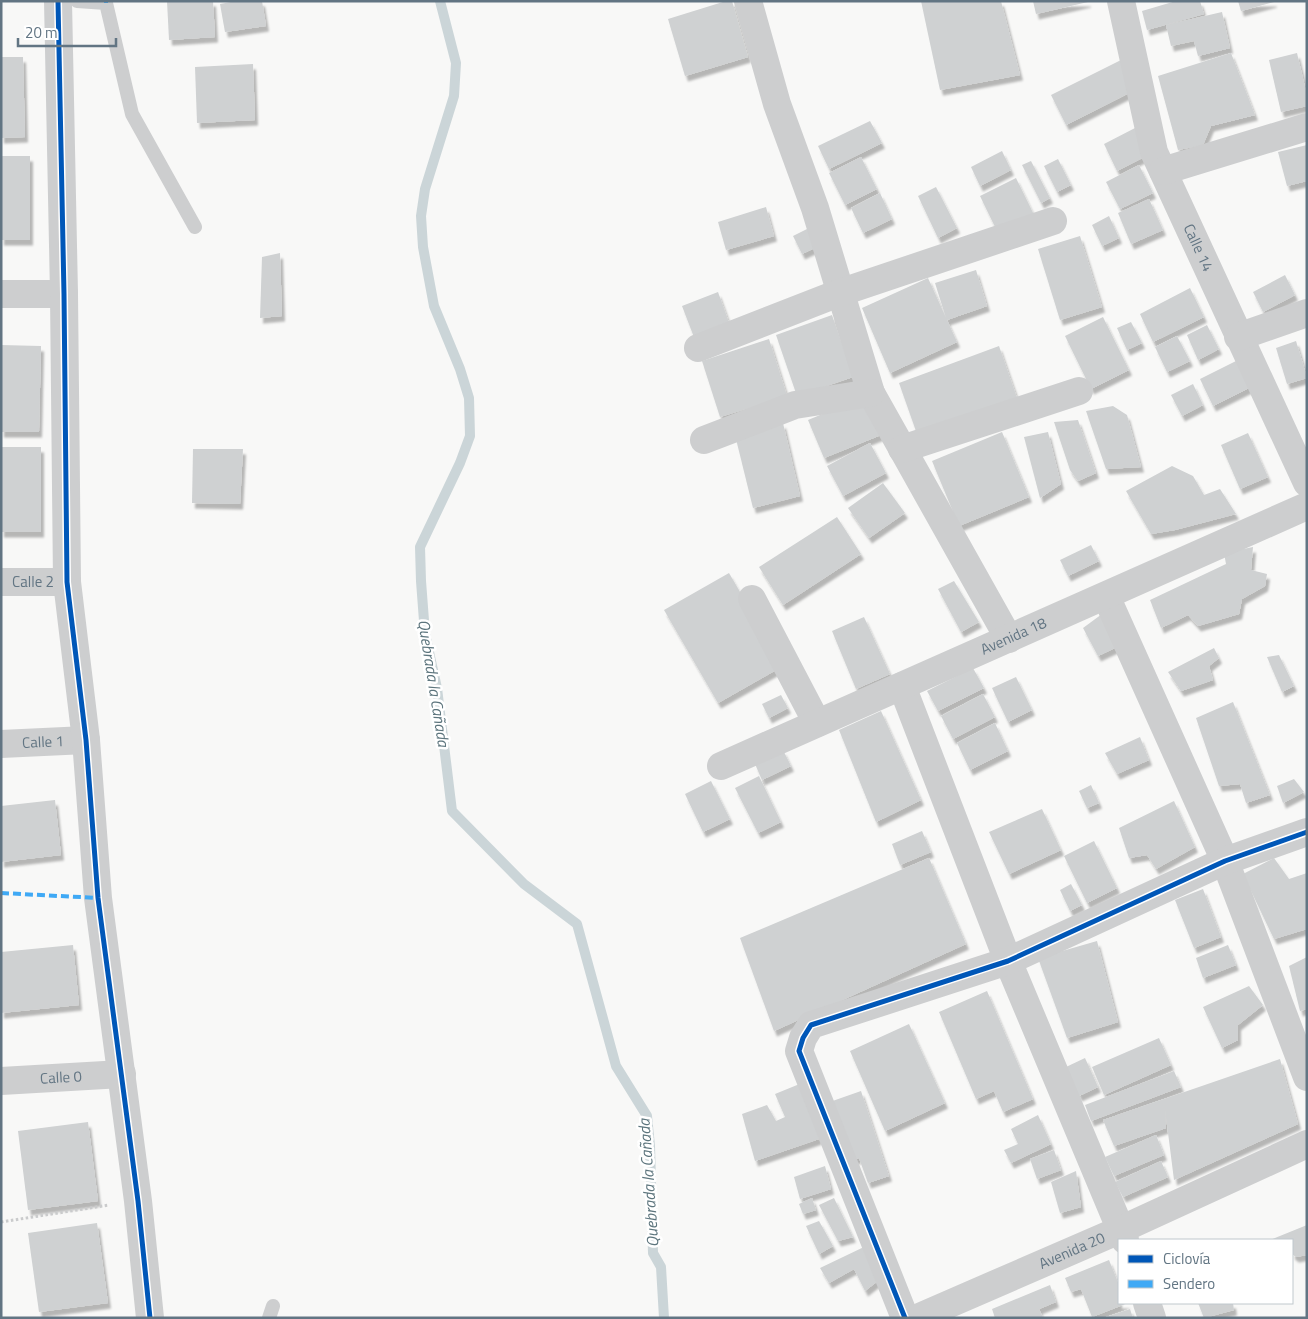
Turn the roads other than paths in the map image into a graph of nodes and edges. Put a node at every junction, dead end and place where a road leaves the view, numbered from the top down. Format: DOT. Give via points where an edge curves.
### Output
graph roads {
  1 [pos="58,1"];
  2 [pos="77,1"];
  3 [pos="748,1"];
  4 [pos="1121,1"];
  5 [pos="1307,127"];
  6 [pos="1162,171"];
  7 [pos="1053,221"];
  8 [pos="195,227"];
  9 [pos="839,293"];
  10 [pos="1,294"];
  11 [pos="64,294"];
  12 [pos="1307,313"];
  13 [pos="1238,337"];
  14 [pos="698,348"];
  15 [pos="1079,391"];
  16 [pos="870,393"];
  17 [pos="704,440"];
  18 [pos="902,449"];
  19 [pos="1307,483"];
  20 [pos="1307,506"];
  21 [pos="1,582"];
  22 [pos="67,582"];
  23 [pos="1106,596"];
  24 [pos="752,599"];
  25 [pos="1009,639"];
  26 [pos="902,686"];
  27 [pos="817,723"];
  28 [pos="86,740"];
  29 [pos="1,744"];
  30 [pos="721,766"];
  31 [pos="1307,832"];
  32 [pos="1225,860"];
  33 [pos="1008,961"];
  34 [pos="122,1074"];
  35 [pos="1307,1077"];
  36 [pos="1,1080"];
  37 [pos="1307,1144"];
  38 [pos="1124,1235"];
  39 [pos="1147,1304"];
  40 [pos="150,1318"];
  41 [pos="905,1318"];
  42 [pos="917,1318"];
  43 [pos="1152,1318"];
  1 -- 11 [label="street"];
  2 -- 8 [label="lane" via="106,3 132,114"];
  3 -- 9 [label="street" via="777,104 815,208"];
  4 -- 6 [label="street, Calle 14" via="1154,152"];
  5 -- 6 [label="street"];
  6 -- 13 [label="street, Calle 14"];
  7 -- 9 [label="street"];
  9 -- 14 [label="street"];
  9 -- 16 [label="street"];
  10 -- 11 [label="street"];
  11 -- 22 [label="street"];
  12 -- 13 [label="street"];
  13 -- 19 [label="street, Calle 14"];
  15 -- 18 [label="street"];
  16 -- 17 [label="street" via="795,404"];
  16 -- 18 [label="street"];
  18 -- 25 [label="street"];
  20 -- 23 [label="street, Avenida 18"];
  21 -- 22 [label="street, Calle 2"];
  22 -- 28 [label="street"];
  23 -- 25 [label="street, Avenida 18"];
  23 -- 32 [label="street"];
  24 -- 27 [label="street"];
  25 -- 26 [label="street, Avenida 18"];
  26 -- 27 [label="street, Avenida 18"];
  26 -- 33 [label="street"];
  27 -- 30 [label="street, Avenida 18"];
  28 -- 29 [label="street, Calle 1"];
  28 -- 34 [label="street" via="98,898"];
  31 -- 32 [label="street"];
  32 -- 33 [label="street"];
  32 -- 35 [label="street"];
  33 -- 38 [label="street"];
  33 -- 41 [label="street" via="811,1025 799,1051"];
  34 -- 36 [label="street, Calle 0"];
  34 -- 40 [label="street"];
  37 -- 38 [label="street, Avenida 20"];
  38 -- 42 [label="street, Avenida 20"];
  39 -- 43 [label="street"];
}
